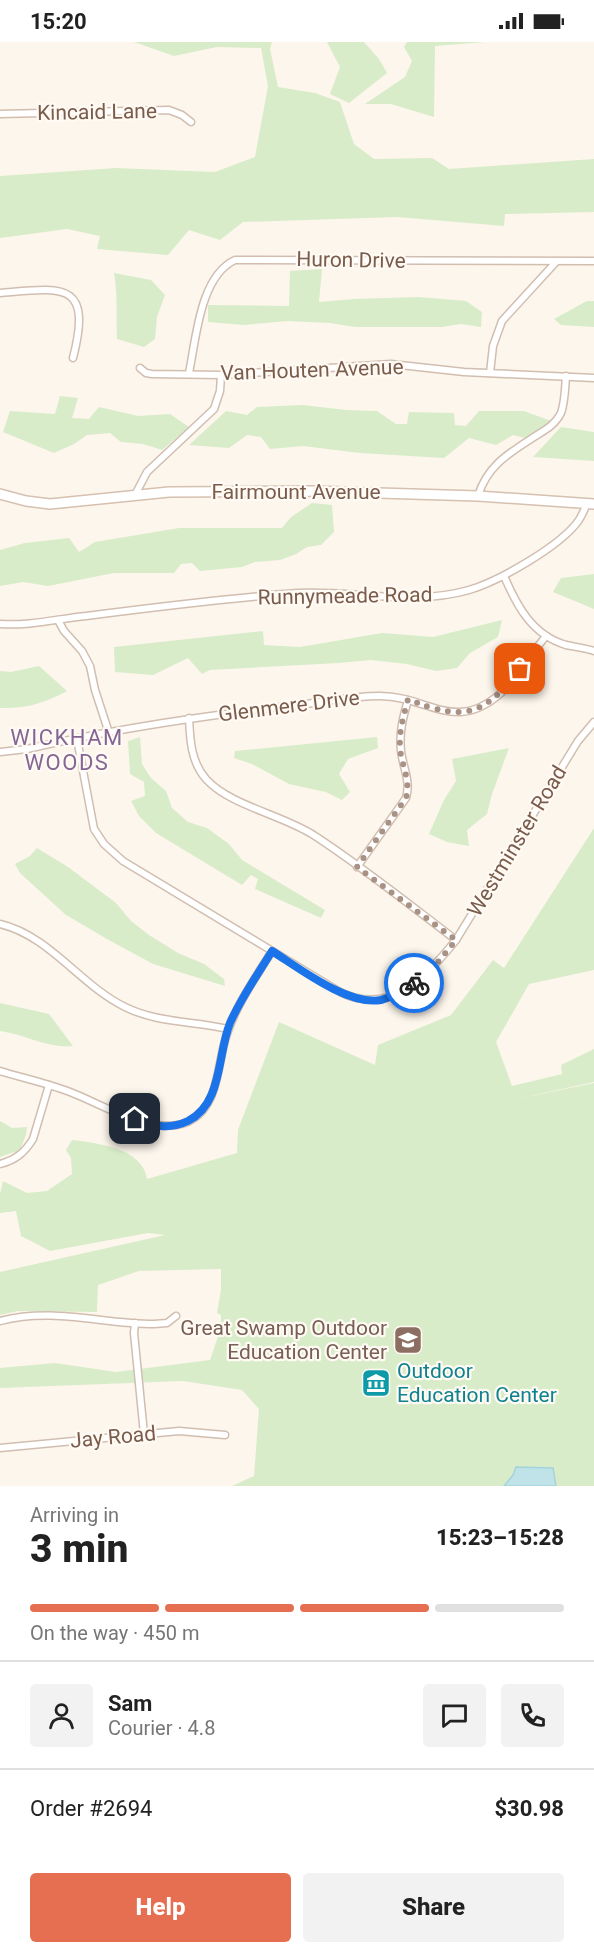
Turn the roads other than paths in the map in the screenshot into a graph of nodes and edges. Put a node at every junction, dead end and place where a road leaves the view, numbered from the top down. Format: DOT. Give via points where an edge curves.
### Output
graph roads {
  1 [pos="0,114"];
  2 [pos="191,122"];
  3 [pos="594,261"];
  4 [pos="556,262"];
  5 [pos="0,293"];
  6 [pos="73,358"];
  7 [pos="140,368"];
  8 [pos="189,373"];
  9 [pos="490,373"];
  10 [pos="221,375"];
  11 [pos="566,376"];
  12 [pos="594,378"];
  13 [pos="0,494"];
  14 [pos="135,495"];
  15 [pos="478,496"];
  16 [pos="590,504"];
  17 [pos="504,576"];
  18 [pos="58,620"];
  19 [pos="0,624"];
  20 [pos="546,636"];
  21 [pos="594,651"];
  22 [pos="408,699"];
  23 [pos="189,718"];
  24 [pos="594,722"];
  25 [pos="109,733"];
  26 [pos="77,739"];
  27 [pos="0,752"];
  28 [pos="357,867"];
  29 [pos="0,924"];
  30 [pos="456,940"];
  31 [pos="272,951"];
  32 [pos="228,1029"];
  33 [pos="0,1071"];
  34 [pos="49,1085"];
  35 [pos="0,1164"];
  36 [pos="176,1316"];
  37 [pos="0,1321"];
  38 [pos="135,1323"];
  39 [pos="144,1434"];
  40 [pos="225,1435"];
  41 [pos="0,1448"];
  1 -- 2 [label="street, Kincaid Lane" via="169,110"];
  3 -- 4 [label="street, Huron Drive"];
  4 -- 8 [label="street, Huron Drive" via="235,260 222,267 205,297"];
  4 -- 9 [label="street" via="502,321 493,346"];
  5 -- 6 [label="street" via="56,290 70,296 80,320"];
  7 -- 8 [label="street, Van Houten Avenue" via="152,374"];
  8 -- 10 [label="street, Van Houten Avenue"];
  9 -- 10 [label="street, Van Houten Avenue" via="378,364"];
  9 -- 11 [label="street, Van Houten Avenue"];
  10 -- 14 [label="street" via="214,409 147,472"];
  11 -- 12 [label="street, Van Houten Avenue"];
  11 -- 15 [label="street" via="563,406 556,421 496,464 482,481"];
  13 -- 14 [label="main road, Fairmount Avenue" via="50,504"];
  14 -- 15 [label="main road, Fairmount Avenue" via="353,491"];
  15 -- 16 [label="main road, Fairmount Avenue"];
  16 -- 17 [label="street, Runnymeade Road" via="572,527"];
  17 -- 18 [label="street, Runnymeade Road" via="450,594 417,597 301,593"];
  17 -- 20 [label="street" via="519,608"];
  18 -- 19 [label="street, Runnymeade Road"];
  18 -- 25 [label="street" via="90,666"];
  20 -- 21 [label="street"];
  20 -- 22 [label="street, Glenmere Drive" via="508,685 485,705 452,712"];
  22 -- 23 [label="street, Glenmere Drive" via="368,697"];
  22 -- 28 [label="street" via="400,734 409,786 406,798"];
  23 -- 25 [label="street, Glenmere Drive"];
  23 -- 28 [label="street" via="196,763 214,787 295,825"];
  24 -- 30 [label="street, Westminster Road" via="578,741"];
  25 -- 26 [label="street, Glenmere Drive"];
  26 -- 27 [label="street, Glenmere Drive"];
  26 -- 31 [label="street, Westminster Road" via="92,821 110,851"];
  28 -- 30 [label="street"];
  29 -- 32 [label="street" via="33,938 124,1006 153,1017"];
  30 -- 31 [label="street, Westminster Road" via="421,978 400,993 379,1000 350,997"];
  31 -- 32 [label="street"];
  32 -- 34 [label="street" via="210,1099 197,1116 181,1124 152,1125"];
  33 -- 34 [label="street"];
  34 -- 35 [label="street" via="29,1146 17,1158"];
  36 -- 38 [label="street" via="167,1323"];
  37 -- 38 [label="street" via="59,1314"];
  38 -- 39 [label="street"];
  39 -- 40 [label="street, Jay Road" via="179,1431"];
  39 -- 41 [label="street, Jay Road"];
}
